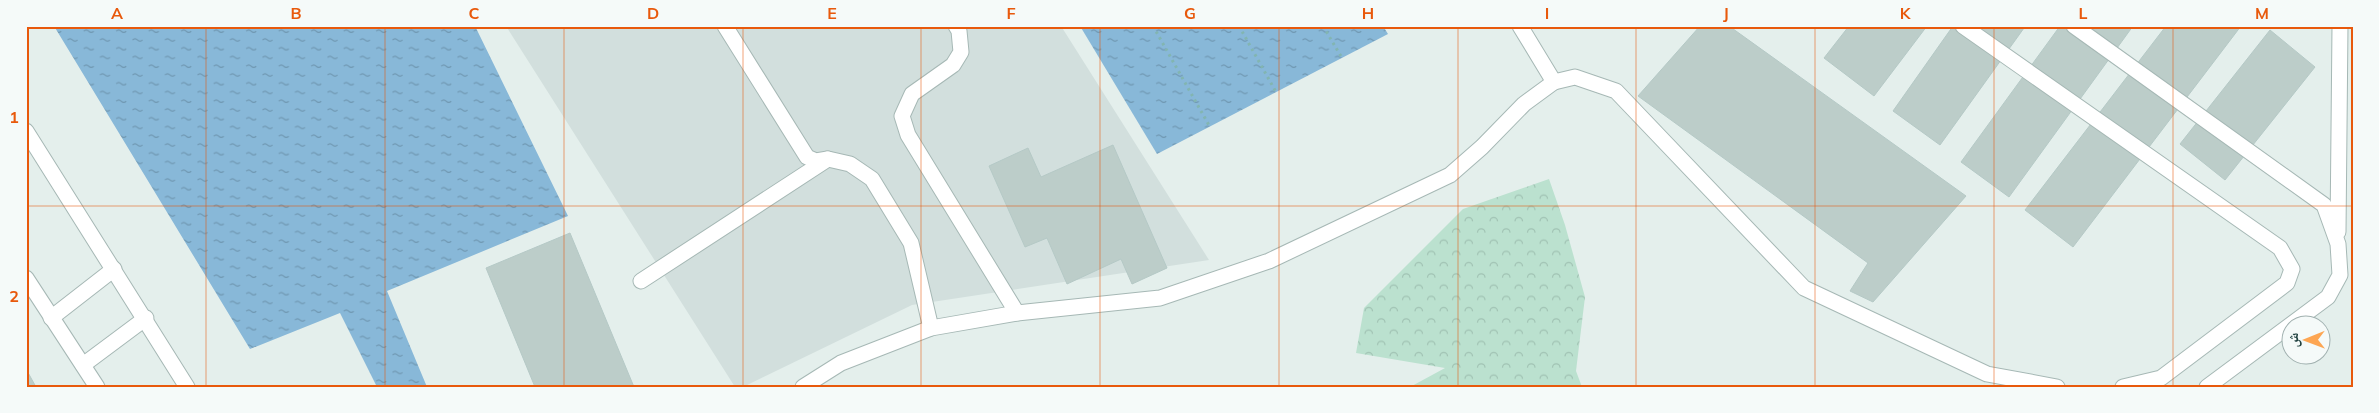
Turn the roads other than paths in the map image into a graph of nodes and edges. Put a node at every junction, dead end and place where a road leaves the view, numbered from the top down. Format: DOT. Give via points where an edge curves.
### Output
graph roads {
  1 [pos="725,26"];
  2 [pos="956,26"];
  3 [pos="1520,26"];
  4 [pos="1963,26"];
  5 [pos="2074,26"];
  6 [pos="2340,26"];
  7 [pos="1554,82"];
  8 [pos="26,131"];
  9 [pos="828,159"];
  10 [pos="2338,244"];
  11 [pos="114,269"];
  12 [pos="26,278"];
  13 [pos="641,281"];
  14 [pos="1017,313"];
  15 [pos="51,318"];
  16 [pos="146,318"];
  17 [pos="931,328"];
  18 [pos="83,364"];
  19 [pos="97,387"];
  20 [pos="187,387"];
  21 [pos="803,387"];
  22 [pos="2057,387"];
  23 [pos="2123,387"];
  24 [pos="2208,387"];
  1 -- 9 [label="street" via="807,157 816,161"];
  2 -- 14 [label="street" via="961,52 953,65 912,94 902,116 908,135"];
  3 -- 7 [label="street"];
  4 -- 23 [label="street" via="2280,248 2292,269 2287,283 2161,378"];
  5 -- 10 [label="street" via="2324,205"];
  6 -- 10 [label="street"];
  7 -- 14 [label="street" via="1524,104 1450,175 1269,261 1160,298"];
  7 -- 22 [label="street" via="1575,77 1616,92 1804,288 1987,374"];
  8 -- 11 [label="street"];
  9 -- 13 [label="street"];
  9 -- 17 [label="street" via="850,164 872,179 911,243"];
  10 -- 24 [label="street" via="2340,275 2328,297"];
  11 -- 15 [label="street"];
  11 -- 16 [label="street"];
  12 -- 15 [label="street"];
  14 -- 17 [label="street"];
  15 -- 18 [label="street"];
  16 -- 18 [label="street"];
  16 -- 20 [label="street"];
  17 -- 21 [label="street" via="841,363"];
  18 -- 19 [label="street"];
}
